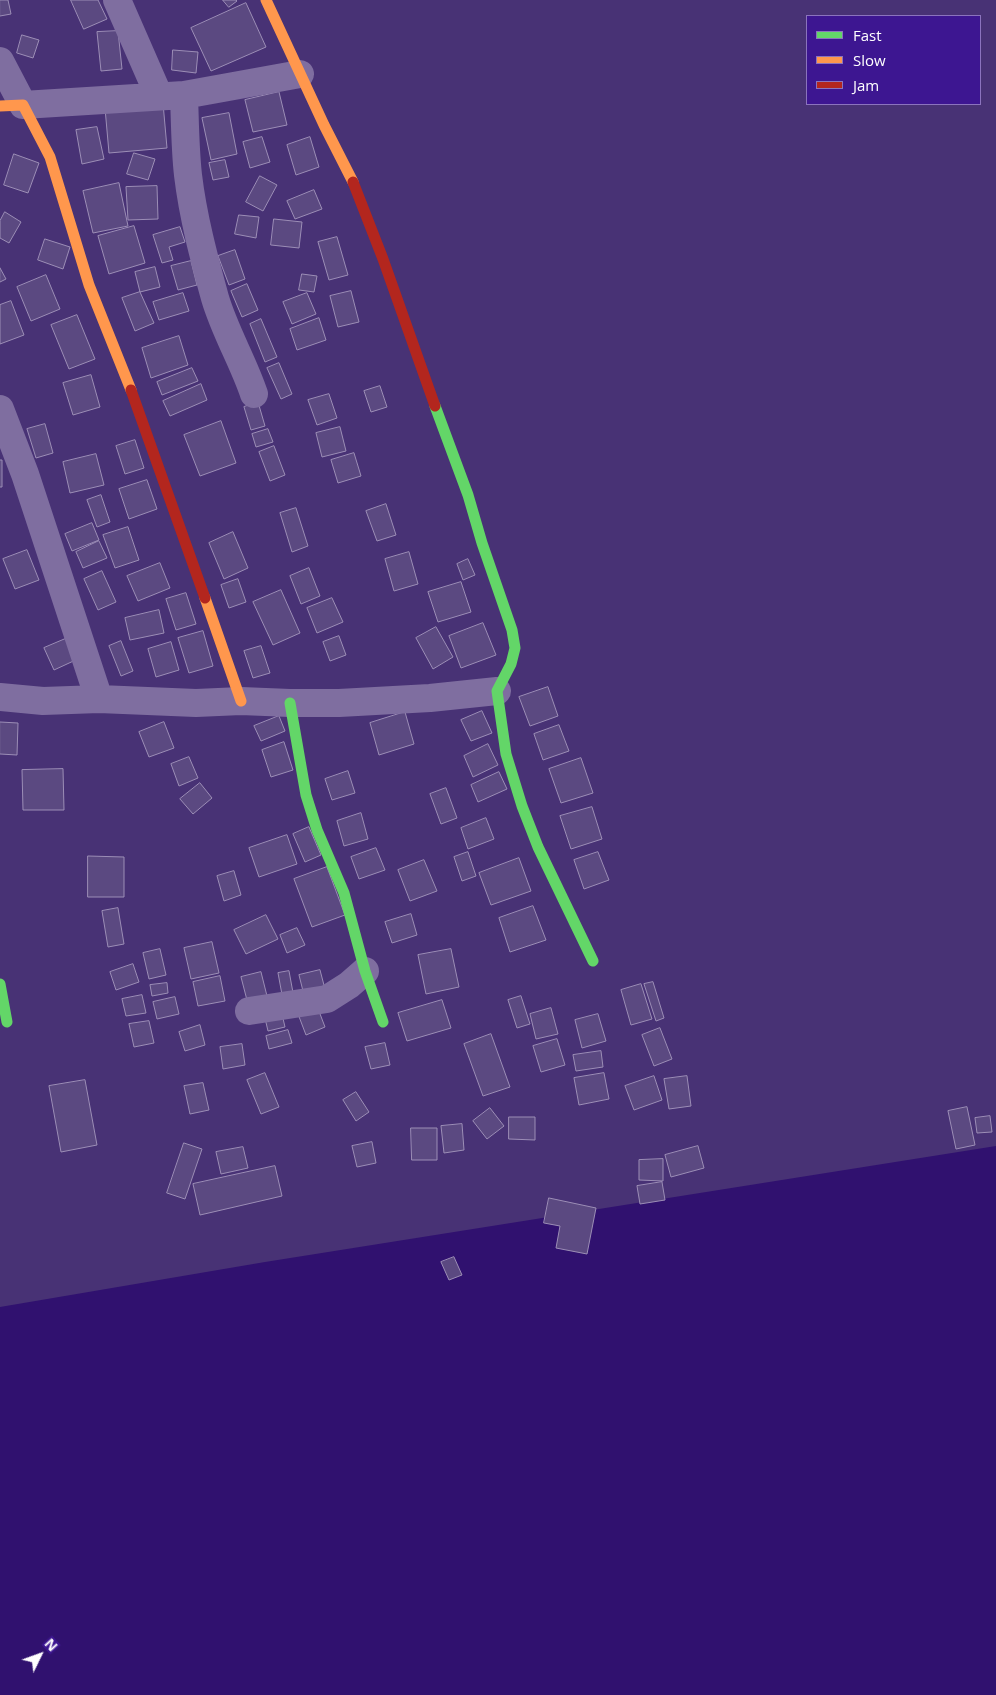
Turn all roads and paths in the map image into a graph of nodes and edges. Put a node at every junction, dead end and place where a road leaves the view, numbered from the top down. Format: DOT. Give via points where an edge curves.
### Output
graph roads {
  1 [pos="118,0"];
  2 [pos="266,0"];
  3 [pos="0,61"];
  4 [pos="300,74"];
  5 [pos="172,95"];
  6 [pos="12,106"];
  7 [pos="254,394"];
  8 [pos="0,409"];
  9 [pos="497,691"];
  10 [pos="0,697"];
  11 [pos="99,699"];
  12 [pos="241,701"];
  13 [pos="290,704"];
  14 [pos="593,961"];
  15 [pos="365,971"];
  16 [pos="0,984"];
  17 [pos="249,1011"];
  18 [pos="7,1022"];
  19 [pos="382,1022"];
  1 -- 5 [label="street"];
  2 -- 4 [label="street"];
  3 -- 6 [label="street"];
  4 -- 5 [label="street"];
  4 -- 9 [label="street" via="351,177 380,250 468,495 512,630 515,648"];
  5 -- 6 [label="street"];
  5 -- 7 [label="street" via="198,230 216,300"];
  6 -- 12 [label="street" via="50,156 90,285 138,408"];
  8 -- 11 [label="street"];
  9 -- 13 [label="street" via="387,701"];
  9 -- 14 [label="street" via="506,754 522,806"];
  10 -- 11 [label="street" via="43,701"];
  11 -- 12 [label="street" via="196,703"];
  12 -- 13 [label="street"];
  13 -- 15 [label="street" via="306,795 317,830 344,892"];
  15 -- 17 [label="street" via="327,999"];
  15 -- 19 [label="street"];
  16 -- 18 [label="street"];
}
